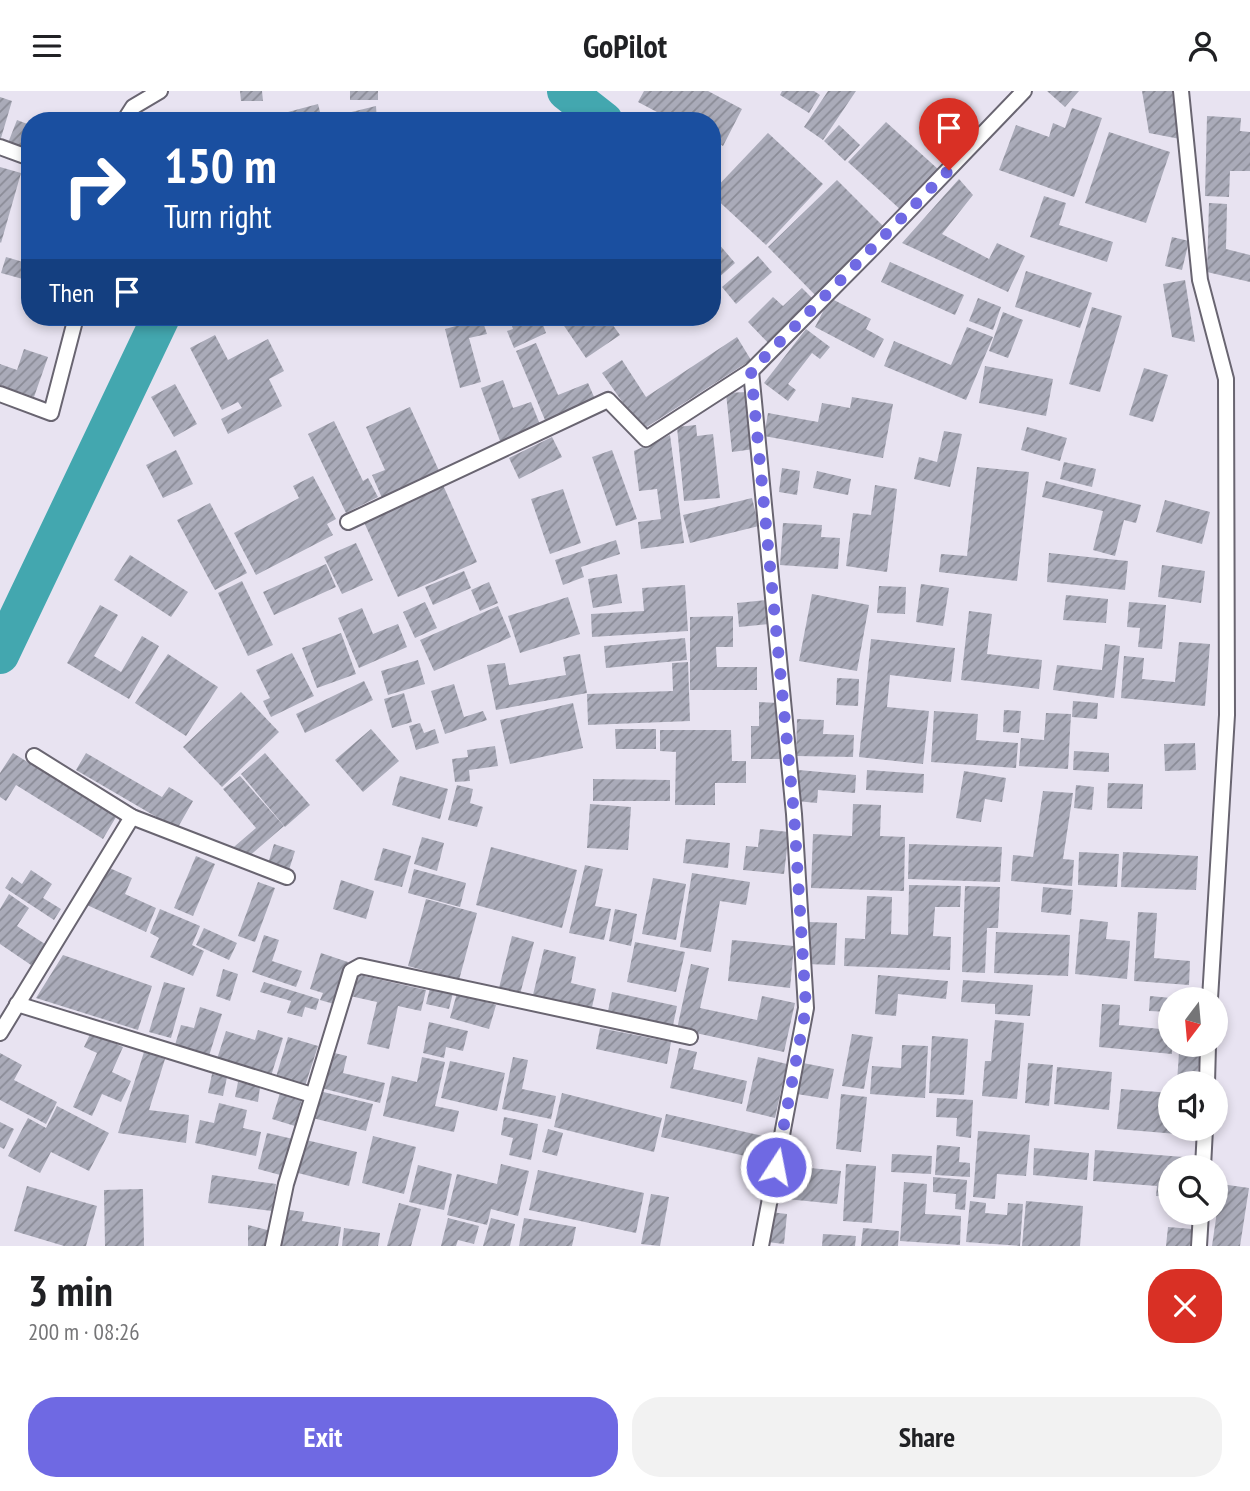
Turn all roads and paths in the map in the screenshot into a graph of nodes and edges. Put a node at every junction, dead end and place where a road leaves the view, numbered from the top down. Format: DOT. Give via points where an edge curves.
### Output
graph roads {
  1 [pos="160,91"];
  2 [pos="1024,91"];
  3 [pos="1181,91"];
  4 [pos="130,112"];
  5 [pos="0,147"];
  6 [pos="21,155"];
  7 [pos="74,326"];
  8 [pos="751,371"];
  9 [pos="0,394"];
  10 [pos="348,522"];
  11 [pos="33,756"];
  12 [pos="132,817"];
  13 [pos="286,877"];
  14 [pos="1211,987"];
  15 [pos="17,1004"];
  16 [pos="0,1033"];
  17 [pos="690,1037"];
  18 [pos="312,1095"];
  19 [pos="1200,1225"];
  20 [pos="273,1246"];
  21 [pos="761,1246"];
  22 [pos="1199,1246"];
  1 -- 4 [label="lane"];
  2 -- 8 [label="lane"];
  3 -- 14 [label="lane" via="1200,280 1226,379 1227,715"];
  5 -- 6 [label="lane"];
  7 -- 9 [label="lane" via="51,413"];
  8 -- 10 [label="lane" via="646,439 608,400"];
  8 -- 21 [label="lane" via="794,814 806,1008"];
  11 -- 12 [label="lane"];
  12 -- 13 [label="lane"];
  12 -- 15 [label="lane"];
  15 -- 16 [label="lane"];
  15 -- 18 [label="lane"];
  17 -- 18 [label="lane" via="360,966 351,971"];
  18 -- 20 [label="lane"];
  19 -- 22 [label="lane"];
}
